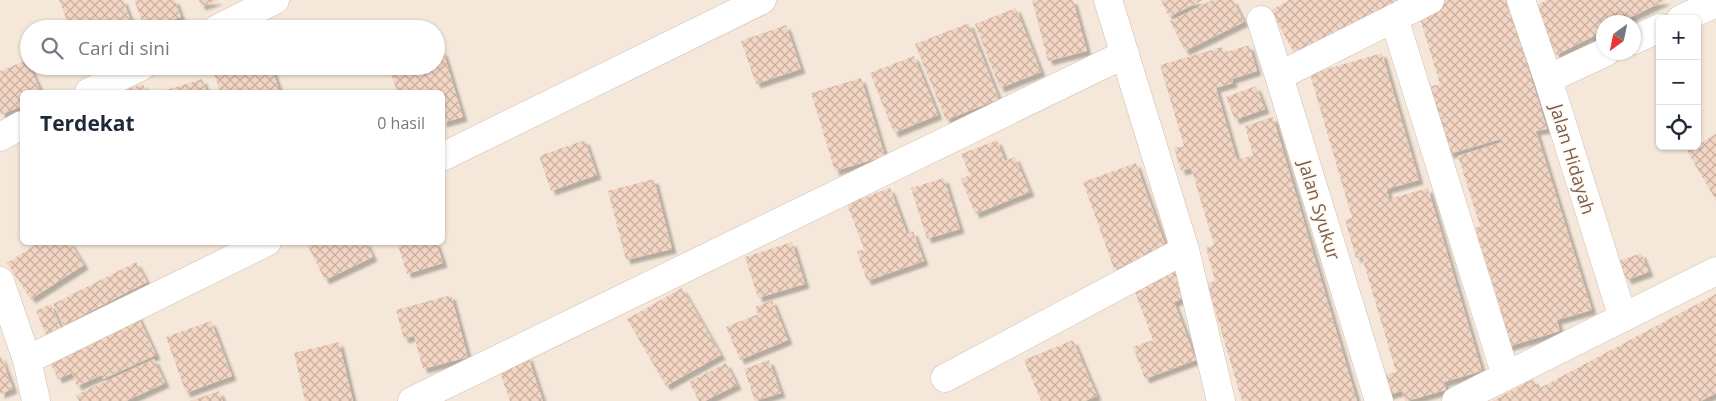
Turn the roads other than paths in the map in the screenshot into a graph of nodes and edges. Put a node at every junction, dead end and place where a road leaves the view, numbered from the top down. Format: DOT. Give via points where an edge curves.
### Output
graph roads {
  1 [pos="275,0"];
  2 [pos="762,0"];
  3 [pos="1108,0"];
  4 [pos="1430,0"];
  5 [pos="1521,0"];
  6 [pos="1716,3"];
  7 [pos="1690,15"];
  8 [pos="1394,18"];
  9 [pos="235,20"];
  10 [pos="1261,20"];
  11 [pos="1656,30"];
  12 [pos="1641,37"];
  13 [pos="1125,54"];
  14 [pos="1596,57"];
  15 [pos="124,75"];
  16 [pos="1280,76"];
  17 [pos="1548,79"];
  18 [pos="93,90"];
  19 [pos="20,127"];
  20 [pos="0,137"];
  21 [pos="445,156"];
  22 [pos="261,245"];
  23 [pos="1185,250"];
  24 [pos="1716,271"];
  25 [pos="0,281"];
  26 [pos="1623,318"];
  27 [pos="27,360"];
  28 [pos="1506,376"];
  29 [pos="945,378"];
  30 [pos="36,401"];
  31 [pos="412,401"];
  32 [pos="1222,401"];
  33 [pos="1379,401"];
  34 [pos="1456,401"];
  1 -- 9 [label="street"];
  2 -- 21 [label="street"];
  3 -- 13 [label="street"];
  4 -- 8 [label="street"];
  5 -- 17 [label="street, Jalan Hidayah"];
  6 -- 7 [label="street"];
  8 -- 16 [label="street"];
  8 -- 28 [label="street"];
  10 -- 16 [label="street, Jalan Syukur"];
  11 -- 12 [label="street"];
  13 -- 23 [label="street"];
  13 -- 31 [label="street"];
  14 -- 17 [label="street"];
  15 -- 18 [label="street"];
  16 -- 33 [label="street, Jalan Syukur"];
  17 -- 26 [label="street, Jalan Hidayah"];
  19 -- 20 [label="street"];
  22 -- 27 [label="street"];
  23 -- 29 [label="street"];
  23 -- 32 [label="street"];
  24 -- 26 [label="street"];
  25 -- 27 [label="street"];
  26 -- 28 [label="street"];
  27 -- 30 [label="street"];
  28 -- 34 [label="street"];
}
